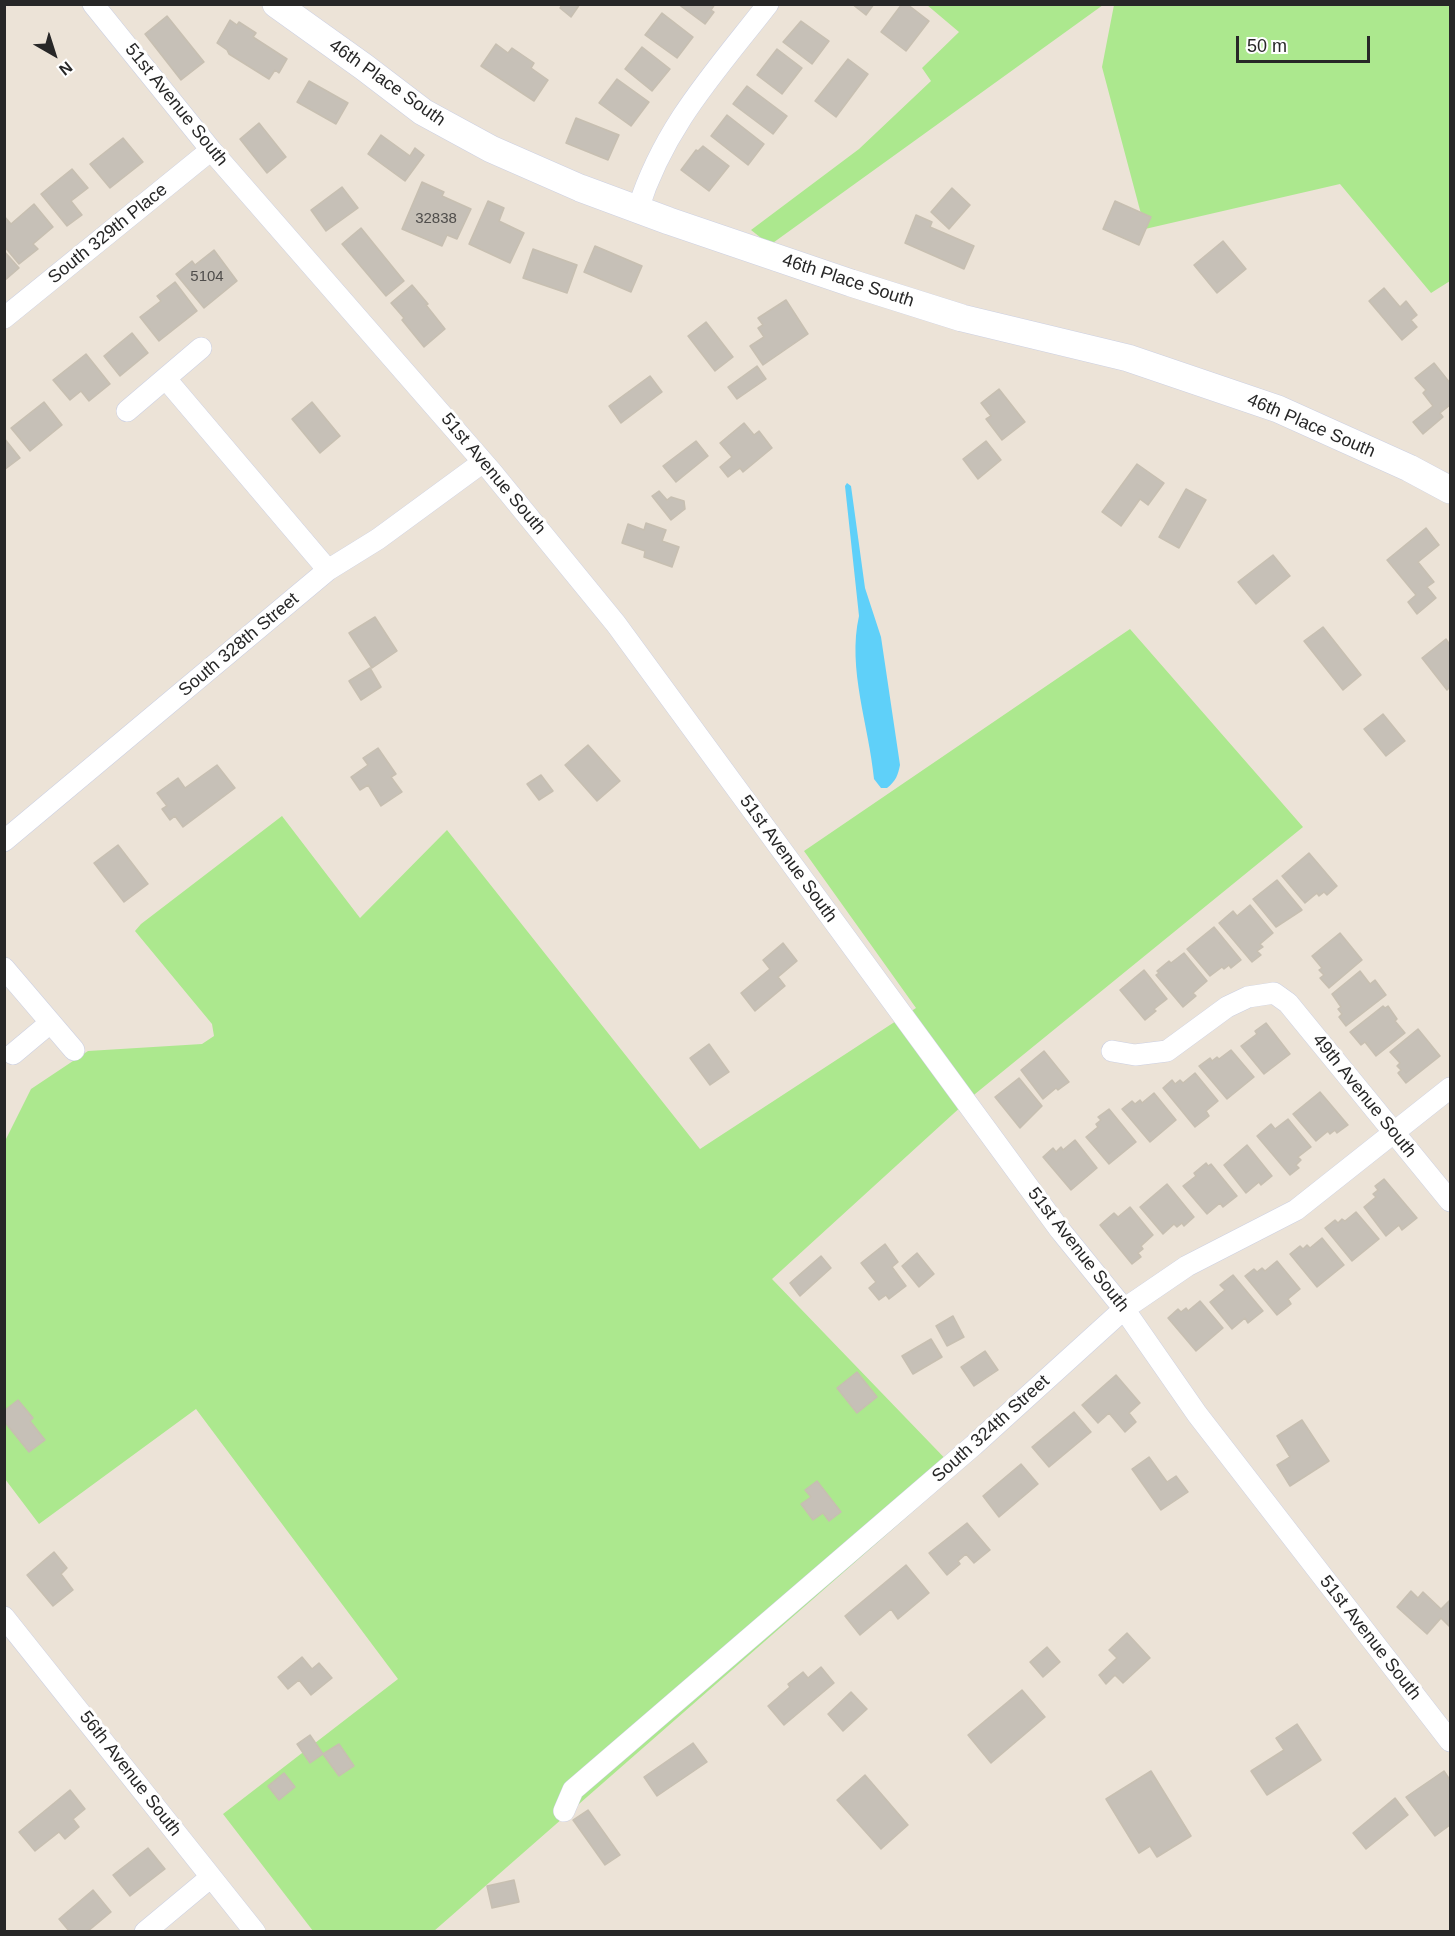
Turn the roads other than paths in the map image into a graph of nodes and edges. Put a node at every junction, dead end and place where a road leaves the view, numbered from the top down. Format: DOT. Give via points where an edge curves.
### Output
graph roads {
  1 [pos="93,4"];
  2 [pos="276,4"];
  3 [pos="768,4"];
  4 [pos="211,150"];
  5 [pos="638,209"];
  6 [pos="4,318"];
  7 [pos="201,348"];
  8 [pos="166,379"];
  9 [pos="127,411"];
  10 [pos="483,462"];
  11 [pos="1450,490"];
  12 [pos="328,570"];
  13 [pos="4,841"];
  14 [pos="4,968"];
  15 [pos="50,1023"];
  16 [pos="74,1050"];
  17 [pos="1112,1051"];
  18 [pos="13,1054"];
  19 [pos="1450,1088"];
  20 [pos="1394,1132"];
  21 [pos="1450,1201"];
  22 [pos="1124,1309"];
  23 [pos="4,1617"];
  24 [pos="1450,1741"];
  25 [pos="564,1811"];
  26 [pos="211,1877"];
  27 [pos="145,1932"];
  28 [pos="255,1932"];
  1 -- 4 [label="street, 51st Avenue South"];
  2 -- 5 [label="street, 46th Place South" via="423,112 491,149"];
  3 -- 5 [label="street" via="672,130"];
  4 -- 6 [label="street, South 329th Place"];
  4 -- 10 [label="street, 51st Avenue South"];
  5 -- 11 [label="street, 46th Place South" via="851,283 951,314 1128,358 1270,406"];
  7 -- 8 [label="street"];
  8 -- 9 [label="street"];
  8 -- 12 [label="street"];
  10 -- 12 [label="street, South 328th Street" via="378,539"];
  10 -- 22 [label="street, 51st Avenue South" via="616,624 1054,1222"];
  12 -- 13 [label="street, South 328th Street"];
  14 -- 15 [label="street"];
  15 -- 16 [label="street"];
  15 -- 18 [label="street"];
  17 -- 20 [label="street, 49th Avenue South" via="1135,1055 1167,1051 1227,1007 1248,997 1275,993 1288,1003"];
  19 -- 20 [label="street, South 324th Street"];
  20 -- 21 [label="street, 49th Avenue South"];
  20 -- 22 [label="street, South 324th Street" via="1296,1210 1186,1266"];
  22 -- 24 [label="street, 51st Avenue South" via="1197,1414"];
  22 -- 25 [label="street, South 324th Street" via="974,1445 573,1790"];
  23 -- 26 [label="street, 56th Avenue South"];
  26 -- 27 [label="street"];
  26 -- 28 [label="street, 56th Avenue South"];
}
